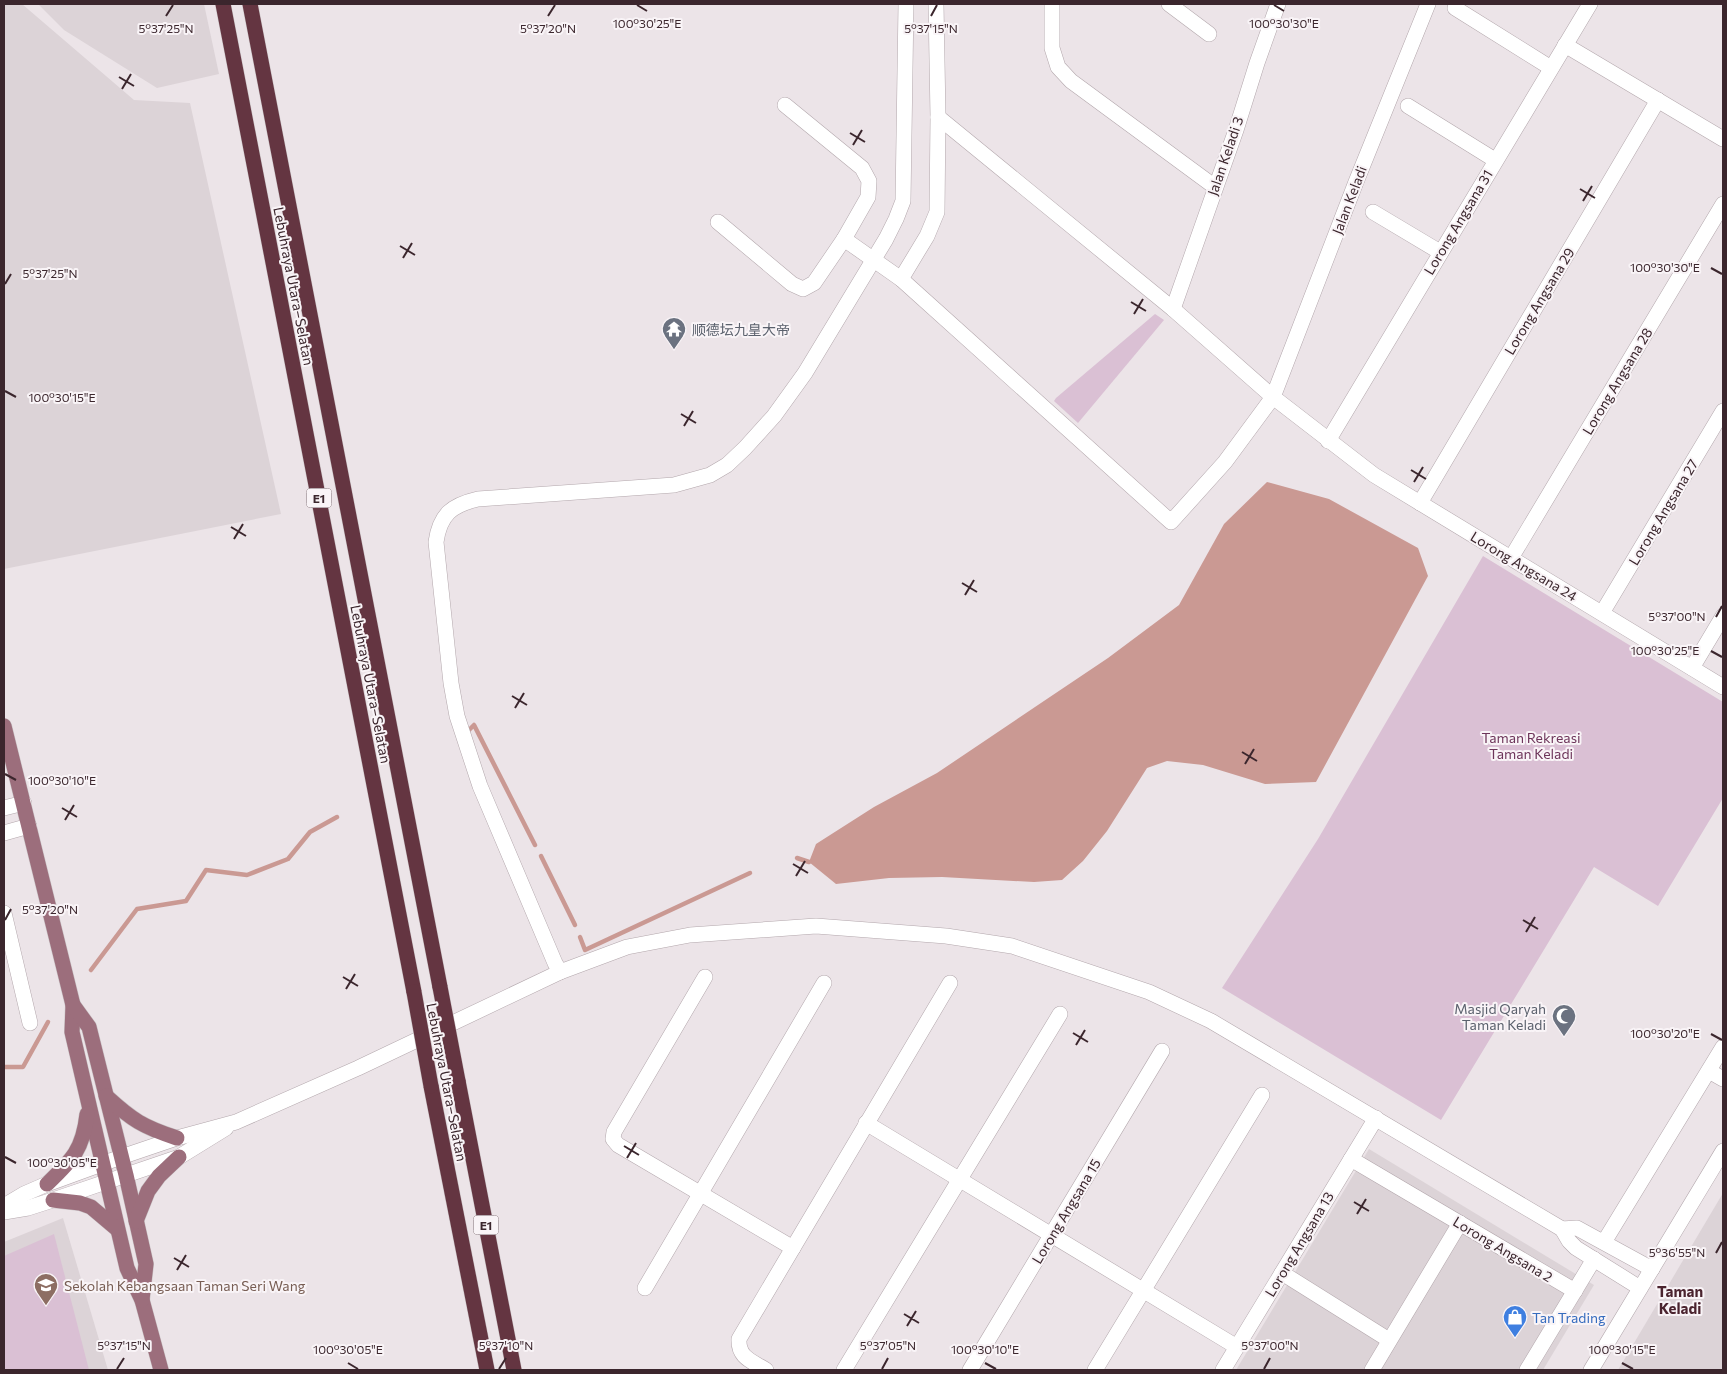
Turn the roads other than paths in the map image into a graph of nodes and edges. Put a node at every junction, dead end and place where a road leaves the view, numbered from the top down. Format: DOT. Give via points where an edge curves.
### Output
graph roads {
  1 [pos="223,4"];
  2 [pos="250,4"];
  3 [pos="906,4"];
  4 [pos="936,4"];
  5 [pos="1052,4"];
  6 [pos="1169,4"];
  7 [pos="1278,4"];
  8 [pos="1428,4"];
  9 [pos="1590,4"];
  10 [pos="1455,8"];
  11 [pos="1209,34"];
  12 [pos="1565,45"];
  13 [pos="1551,68"];
  14 [pos="1658,100"];
  15 [pos="785,104"];
  16 [pos="1408,106"];
  17 [pos="938,117"];
  18 [pos="1723,139"];
  19 [pos="1495,160"];
  20 [pos="1215,187"];
  21 [pos="1723,204"];
  22 [pos="1373,212"];
  23 [pos="718,222"];
  24 [pos="844,239"];
  25 [pos="1440,252"];
  26 [pos="873,259"];
  27 [pos="901,279"];
  28 [pos="1173,309"];
  29 [pos="1273,397"];
  30 [pos="1723,411"];
  31 [pos="1328,441"];
  32 [pos="1420,503"];
  33 [pos="1511,558"];
  34 [pos="1602,614"];
  35 [pos="1723,616"];
  36 [pos="1692,668"];
  37 [pos="1723,687"];
  38 [pos="4,726"];
  39 [pos="24,803"];
  40 [pos="4,808"];
  41 [pos="29,826"];
  42 [pos="4,833"];
  43 [pos="4,913"];
  44 [pos="560,972"];
  45 [pos="705,977"];
  46 [pos="824,983"];
  47 [pos="950,983"];
  48 [pos="73,1005"];
  49 [pos="1060,1014"];
  50 [pos="30,1023"];
  51 [pos="1723,1047"];
  52 [pos="1162,1051"];
  53 [pos="1710,1071"];
  54 [pos="1723,1079"];
  55 [pos="1262,1095"];
  56 [pos="106,1096"];
  57 [pos="89,1101"];
  58 [pos="1376,1118"];
  59 [pos="236,1122"];
  60 [pos="866,1123"];
  61 [pos="177,1138"];
  62 [pos="1723,1152"];
  63 [pos="121,1157"];
  64 [pos="179,1157"];
  65 [pos="1351,1159"];
  66 [pos="102,1164"];
  67 [pos="126,1175"];
  68 [pos="960,1180"];
  69 [pos="107,1182"];
  70 [pos="47,1184"];
  71 [pos="700,1194"];
  72 [pos="53,1200"];
  73 [pos="4,1206"];
  74 [pos="4,1212"];
  75 [pos="136,1221"];
  76 [pos="1460,1223"];
  77 [pos="117,1229"];
  78 [pos="1562,1229"];
  79 [pos="1052,1235"];
  80 [pos="1604,1242"];
  81 [pos="792,1248"];
  82 [pos="1594,1259"];
  83 [pos="1652,1269"];
  84 [pos="1282,1273"];
  85 [pos="645,1288"];
  86 [pos="1640,1288"];
  87 [pos="1144,1291"];
  88 [pos="1574,1291"];
  89 [pos="142,1300"];
  90 [pos="1389,1340"];
  91 [pos="1237,1347"];
  92 [pos="161,1370"];
  93 [pos="487,1370"];
  94 [pos="514,1370"];
  95 [pos="766,1370"];
  96 [pos="844,1370"];
  97 [pos="970,1370"];
  98 [pos="1095,1370"];
  99 [pos="1223,1370"];
  100 [pos="1372,1370"];
  101 [pos="1527,1370"];
  102 [pos="1591,1370"];
  1 -- 93 [label="highway, Lebuhraya Utara–Selatan / E1, bridge"];
  2 -- 94 [label="highway, Lebuhraya Utara–Selatan / E1, bridge"];
  3 -- 26 [label="street" via="902,201 896,219"];
  4 -- 17 [label="street"];
  5 -- 20 [label="street" via="1052,48 1058,67 1070,82"];
  6 -- 11 [label="street"];
  7 -- 20 [label="street, Jalan Keladi 3"];
  8 -- 29 [label="street, Jalan Keladi"];
  9 -- 12 [label="street, Lorong Angsana 31"];
  10 -- 13 [label="street"];
  12 -- 13 [label="street, Lorong Angsana 31"];
  12 -- 14 [label="street"];
  13 -- 19 [label="street, Lorong Angsana 31"];
  14 -- 18 [label="street"];
  14 -- 32 [label="street, Lorong Angsana 29"];
  15 -- 24 [label="street" via="862,168 869,181 868,197"];
  16 -- 19 [label="street"];
  17 -- 27 [label="street" via="937,212 927,236"];
  17 -- 28 [label="street, Lorong Angsana 24"];
  19 -- 25 [label="street, Lorong Angsana 31"];
  20 -- 28 [label="street, Jalan Keladi 3"];
  21 -- 33 [label="street, Lorong Angsana 28"];
  22 -- 25 [label="street"];
  23 -- 24 [label="street" via="792,284 803,289 814,283"];
  24 -- 26 [label="street"];
  25 -- 31 [label="street, Lorong Angsana 31"];
  26 -- 27 [label="street"];
  26 -- 44 [label="street" via="805,373 774,416 727,465 710,475 674,485 478,499 454,507 438,528 436,542 457,716 480,786"];
  27 -- 29 [label="street, Jalan Keladi" via="1171,522 1225,462"];
  28 -- 29 [label="street, Lorong Angsana 24"];
  29 -- 31 [label="street, Lorong Angsana 24"];
  30 -- 34 [label="street, Lorong Angsana 27"];
  31 -- 32 [label="street, Lorong Angsana 24"];
  32 -- 33 [label="street, Lorong Angsana 24"];
  33 -- 34 [label="street, Lorong Angsana 24"];
  34 -- 36 [label="street, Lorong Angsana 24"];
  35 -- 36 [label="street"];
  36 -- 37 [label="street, Lorong Angsana 24"];
  38 -- 39 [label="main road"];
  39 -- 40 [label="street"];
  39 -- 41 [label="main road"];
  41 -- 42 [label="street"];
  41 -- 48 [label="main road"];
  43 -- 50 [label="street"];
  44 -- 58 [label="street" via="627,947 690,935 756,929 816,926 946,936 1012,946 1149,992 1211,1021"];
  44 -- 59 [label="street"];
  45 -- 71 [label="street" via="614,1132 613,1139"];
  46 -- 71 [label="street"];
  47 -- 60 [label="street"];
  48 -- 56 [label="main road" via="89,1027"];
  48 -- 57 [label="main road" via="72,1032"];
  49 -- 68 [label="street"];
  51 -- 53 [label="street"];
  52 -- 79 [label="street, Lorong Angsana 15"];
  53 -- 54 [label="street"];
  53 -- 80 [label="street"];
  55 -- 87 [label="street"];
  56 -- 61 [label="main road" via="139,1123"];
  56 -- 63 [label="main road"];
  57 -- 66 [label="main road"];
  57 -- 70 [label="main road" via="86,1130 79,1148"];
  58 -- 65 [label="street, Lorong Angsana 13"];
  58 -- 78 [label="street"];
  59 -- 61 [label="street"];
  59 -- 64 [label="street"];
  60 -- 68 [label="street"];
  60 -- 81 [label="street"];
  61 -- 63 [label="street"];
  62 -- 83 [label="street"];
  63 -- 66 [label="street"];
  63 -- 67 [label="main road"];
  64 -- 67 [label="street"];
  64 -- 75 [label="main road" via="148,1191"];
  65 -- 76 [label="street, Lorong Angsana 2"];
  65 -- 84 [label="street, Lorong Angsana 13"];
  66 -- 69 [label="main road"];
  66 -- 70 [label="street"];
  67 -- 69 [label="street"];
  67 -- 75 [label="main road"];
  68 -- 79 [label="street"];
  68 -- 96 [label="street"];
  69 -- 72 [label="street"];
  69 -- 77 [label="main road"];
  70 -- 73 [label="street"];
  71 -- 81 [label="street"];
  71 -- 85 [label="street"];
  72 -- 74 [label="street"];
  72 -- 77 [label="main road" via="91,1207"];
  75 -- 89 [label="main road" via="146,1264"];
  76 -- 88 [label="street, Lorong Angsana 2"];
  76 -- 90 [label="street"];
  77 -- 89 [label="main road" via="127,1268"];
  78 -- 80 [label="street" via="1577,1228"];
  78 -- 82 [label="street" via="1568,1241"];
  79 -- 87 [label="street"];
  79 -- 97 [label="street, Lorong Angsana 15"];
  80 -- 83 [label="street"];
  81 -- 95 [label="street" via="739,1339 738,1349"];
  82 -- 86 [label="street"];
  82 -- 88 [label="street"];
  83 -- 86 [label="street"];
  84 -- 90 [label="street"];
  84 -- 91 [label="street, Lorong Angsana 13"];
  86 -- 102 [label="street"];
  87 -- 91 [label="street"];
  87 -- 98 [label="street"];
  88 -- 101 [label="street"];
  89 -- 92 [label="main road"];
  90 -- 100 [label="street"];
  91 -- 99 [label="street, Lorong Angsana 13"];
}
